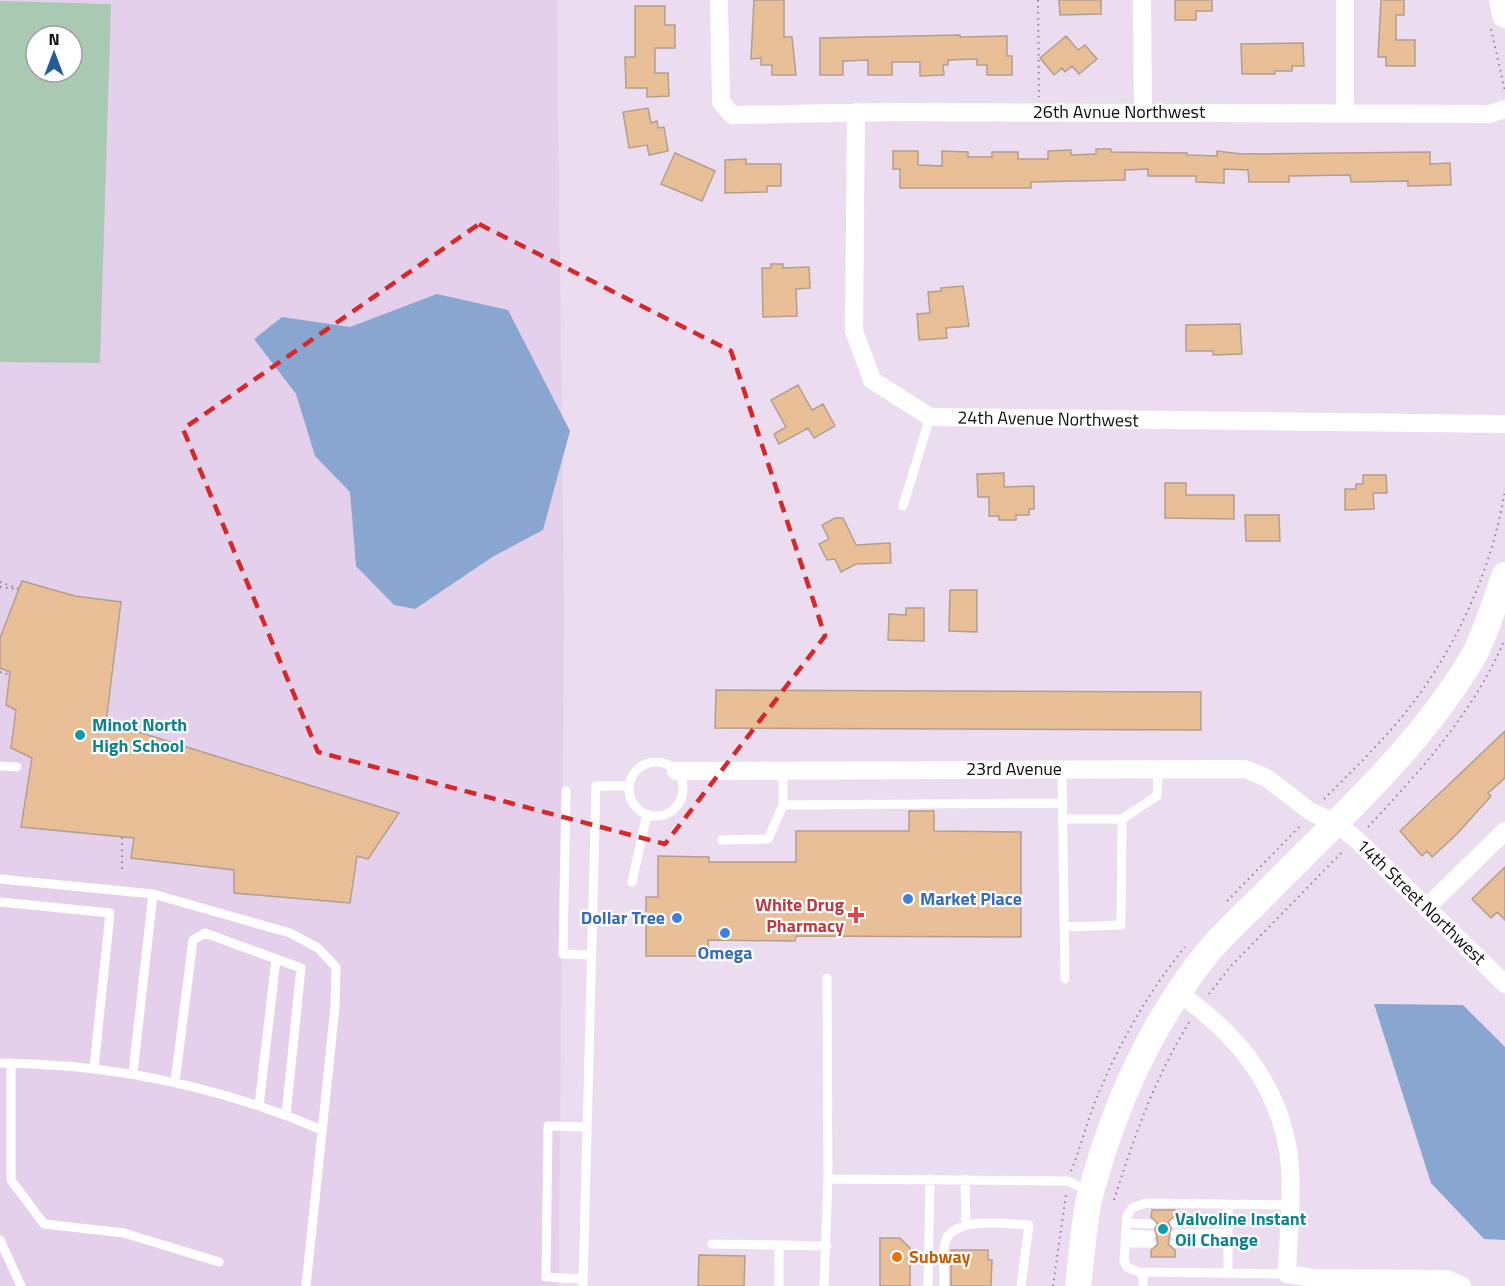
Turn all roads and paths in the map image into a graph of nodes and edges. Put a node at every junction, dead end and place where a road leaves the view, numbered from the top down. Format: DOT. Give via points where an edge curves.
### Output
graph roads {
  1 [pos="719,0"];
  2 [pos="1038,0"];
  3 [pos="1143,0"];
  4 [pos="1345,0"];
  5 [pos="1499,12"];
  6 [pos="1505,91"];
  7 [pos="1505,109"];
  8 [pos="856,112"];
  9 [pos="1039,112"];
  10 [pos="1143,112"];
  11 [pos="1345,113"];
  12 [pos="930,417"];
  13 [pos="1505,424"];
  14 [pos="1505,489"];
  15 [pos="903,506"];
  16 [pos="1505,574"];
  17 [pos="0,582"];
  18 [pos="0,587"];
  19 [pos="1505,639"];
  20 [pos="0,672"];
  21 [pos="10,675"];
  22 [pos="0,766"];
  23 [pos="17,767"];
  24 [pos="783,769"];
  25 [pos="1062,770"];
  26 [pos="1158,770"];
  27 [pos="676,771"];
  28 [pos="629,786"];
  29 [pos="566,791"];
  30 [pos="1063,803"];
  31 [pos="783,805"];
  32 [pos="1311,812"];
  33 [pos="647,814"];
  34 [pos="1063,819"];
  35 [pos="1122,819"];
  36 [pos="1336,823"];
  37 [pos="1505,831"];
  38 [pos="122,837"];
  39 [pos="1356,839"];
  40 [pos="722,840"];
  41 [pos="122,869"];
  42 [pos="0,879"];
  43 [pos="632,882"];
  44 [pos="153,894"];
  45 [pos="0,902"];
  46 [pos="1224,904"];
  47 [pos="1427,907"];
  48 [pos="1064,927"];
  49 [pos="1185,947"];
  50 [pos="591,955"];
  51 [pos="276,959"];
  52 [pos="827,978"];
  53 [pos="1065,979"];
  54 [pos="1505,984"];
  55 [pos="1189,1000"];
  56 [pos="0,1063"];
  57 [pos="11,1063"];
  58 [pos="94,1068"];
  59 [pos="133,1073"];
  60 [pos="175,1082"];
  61 [pos="259,1106"];
  62 [pos="286,1114"];
  63 [pos="587,1127"];
  64 [pos="321,1130"];
  65 [pos="828,1179"];
  66 [pos="930,1179"];
  67 [pos="965,1179"];
  68 [pos="1068,1181"];
  69 [pos="1103,1196"];
  70 [pos="1228,1204"];
  71 [pos="1289,1205"];
  72 [pos="1127,1223"];
  73 [pos="1175,1223"];
  74 [pos="966,1224"];
  75 [pos="1151,1224"];
  76 [pos="1228,1228"];
  77 [pos="1125,1239"];
  78 [pos="1151,1239"];
  79 [pos="0,1240"];
  80 [pos="1228,1243"];
  81 [pos="712,1244"];
  82 [pos="779,1245"];
  83 [pos="827,1246"];
  84 [pos="219,1262"];
  85 [pos="1143,1272"];
  86 [pos="1228,1274"];
  87 [pos="1264,1274"];
  88 [pos="1295,1279"];
  89 [pos="583,1282"];
  90 [pos="21,1286"];
  91 [pos="306,1286"];
  92 [pos="779,1286"];
  93 [pos="824,1286"];
  94 [pos="928,1286"];
  95 [pos="944,1286"];
  96 [pos="1021,1286"];
  97 [pos="1053,1286"];
  98 [pos="1078,1286"];
  99 [pos="1143,1286"];
  100 [pos="1265,1286"];
  101 [pos="1462,1286"];
  1 -- 8 [label="street, 26th Avnue Northwest" via="721,102 732,115"];
  2 -- 9 [label="path"];
  3 -- 10 [label="street"];
  4 -- 11 [label="street"];
  5 -- 6 [label="path"];
  7 -- 11 [label="street, 26th Avnue Northwest" via="1489,114"];
  8 -- 9 [label="street, 26th Avnue Northwest"];
  8 -- 12 [label="street" via="854,331 872,380"];
  9 -- 10 [label="street, 26th Avnue Northwest"];
  10 -- 11 [label="street, 26th Avnue Northwest"];
  12 -- 13 [label="street, 24th Avenue Northwest"];
  12 -- 15 [label="lane"];
  14 -- 32 [label="path" via="1482,575 1454,638 1406,712 1344,782"];
  16 -- 36 [label="street" via="1474,654 1427,721 1377,782"];
  17 -- 18 [label="path" via="19,589"];
  19 -- 39 [label="path" via="1459,721 1426,764"];
  20 -- 21 [label="path"];
  22 -- 23 [label="lane"];
  24 -- 25 [label="street, 23rd Avenue"];
  24 -- 27 [label="street, 23rd Avenue"];
  24 -- 31 [label="lane"];
  25 -- 26 [label="street, 23rd Avenue"];
  25 -- 30 [label="lane"];
  26 -- 32 [label="street, 23rd Avenue" via="1245,769 1267,777"];
  26 -- 35 [label="lane" via="1157,796"];
  27 -- 28 [label="lane" via="669,765 652,762 637,770"];
  27 -- 33 [label="lane" via="683,786 679,803 665,814"];
  28 -- 33 [label="lane" via="633,803"];
  28 -- 50 [label="lane" via="596,786"];
  29 -- 50 [label="lane" via="563,954"];
  30 -- 31 [label="lane"];
  30 -- 34 [label="lane"];
  31 -- 40 [label="lane" via="768,839"];
  32 -- 36 [label="street, 23rd Avenue"];
  32 -- 46 [label="path"];
  33 -- 43 [label="lane"];
  34 -- 35 [label="lane"];
  34 -- 48 [label="lane"];
  35 -- 48 [label="lane" via="1121,925"];
  36 -- 39 [label="street, 14th Street Northwest"];
  36 -- 55 [label="street" via="1208,952"];
  37 -- 47 [label="street"];
  38 -- 41 [label="path"];
  39 -- 47 [label="street, 14th Street Northwest"];
  39 -- 55 [label="path" via="1231,966"];
  42 -- 44 [label="lane"];
  44 -- 59 [label="lane"];
  44 -- 64 [label="lane" via="290,933 318,948 336,968"];
  45 -- 58 [label="lane" via="110,913"];
  47 -- 54 [label="street, 14th Street Northwest"];
  48 -- 53 [label="lane"];
  49 -- 68 [label="path" via="1140,1011 1114,1060"];
  50 -- 63 [label="lane"];
  51 -- 60 [label="lane" via="205,933 193,940"];
  51 -- 61 [label="lane"];
  51 -- 62 [label="lane" via="301,968"];
  52 -- 65 [label="lane"];
  55 -- 69 [label="path" via="1132,1142"];
  55 -- 69 [label="street" via="1145,1048 1125,1092"];
  55 -- 71 [label="street" via="1244,1051 1270,1090 1288,1151"];
  56 -- 57 [label="lane"];
  57 -- 58 [label="lane"];
  57 -- 84 [label="lane" via="11,1180 44,1224 124,1233"];
  58 -- 59 [label="lane"];
  59 -- 60 [label="lane"];
  60 -- 61 [label="lane"];
  61 -- 62 [label="lane"];
  62 -- 64 [label="lane"];
  63 -- 89 [label="lane"];
  63 -- 89 [label="lane" via="548,1126 546,1277"];
  64 -- 91 [label="lane"];
  65 -- 66 [label="lane"];
  65 -- 83 [label="lane"];
  66 -- 67 [label="lane"];
  66 -- 94 [label="lane"];
  67 -- 68 [label="lane"];
  67 -- 74 [label="lane"];
  68 -- 69 [label="lane"];
  68 -- 97 [label="path"];
  69 -- 98 [label="street"];
  70 -- 71 [label="lane"];
  70 -- 72 [label="lane" via="1146,1203 1132,1208"];
  70 -- 76 [label="lane"];
  71 -- 88 [label="street"];
  72 -- 75 [label="lane"];
  72 -- 77 [label="lane"];
  73 -- 76 [label="lane"];
  74 -- 95 [label="lane" via="954,1229 947,1238"];
  74 -- 96 [label="lane" via="1029,1224"];
  76 -- 80 [label="lane"];
  76 -- 80 [label="lane" via="1175,1239"];
  77 -- 78 [label="lane"];
  77 -- 85 [label="lane" via="1127,1267"];
  79 -- 90 [label="lane"];
  80 -- 86 [label="lane"];
  81 -- 82 [label="lane"];
  82 -- 83 [label="lane"];
  82 -- 92 [label="lane"];
  83 -- 93 [label="lane"];
  85 -- 86 [label="lane"];
  85 -- 99 [label="lane"];
  86 -- 87 [label="lane"];
  87 -- 88 [label="lane"];
  87 -- 100 [label="lane"];
  88 -- 101 [label="street" via="1447,1279"];
}
